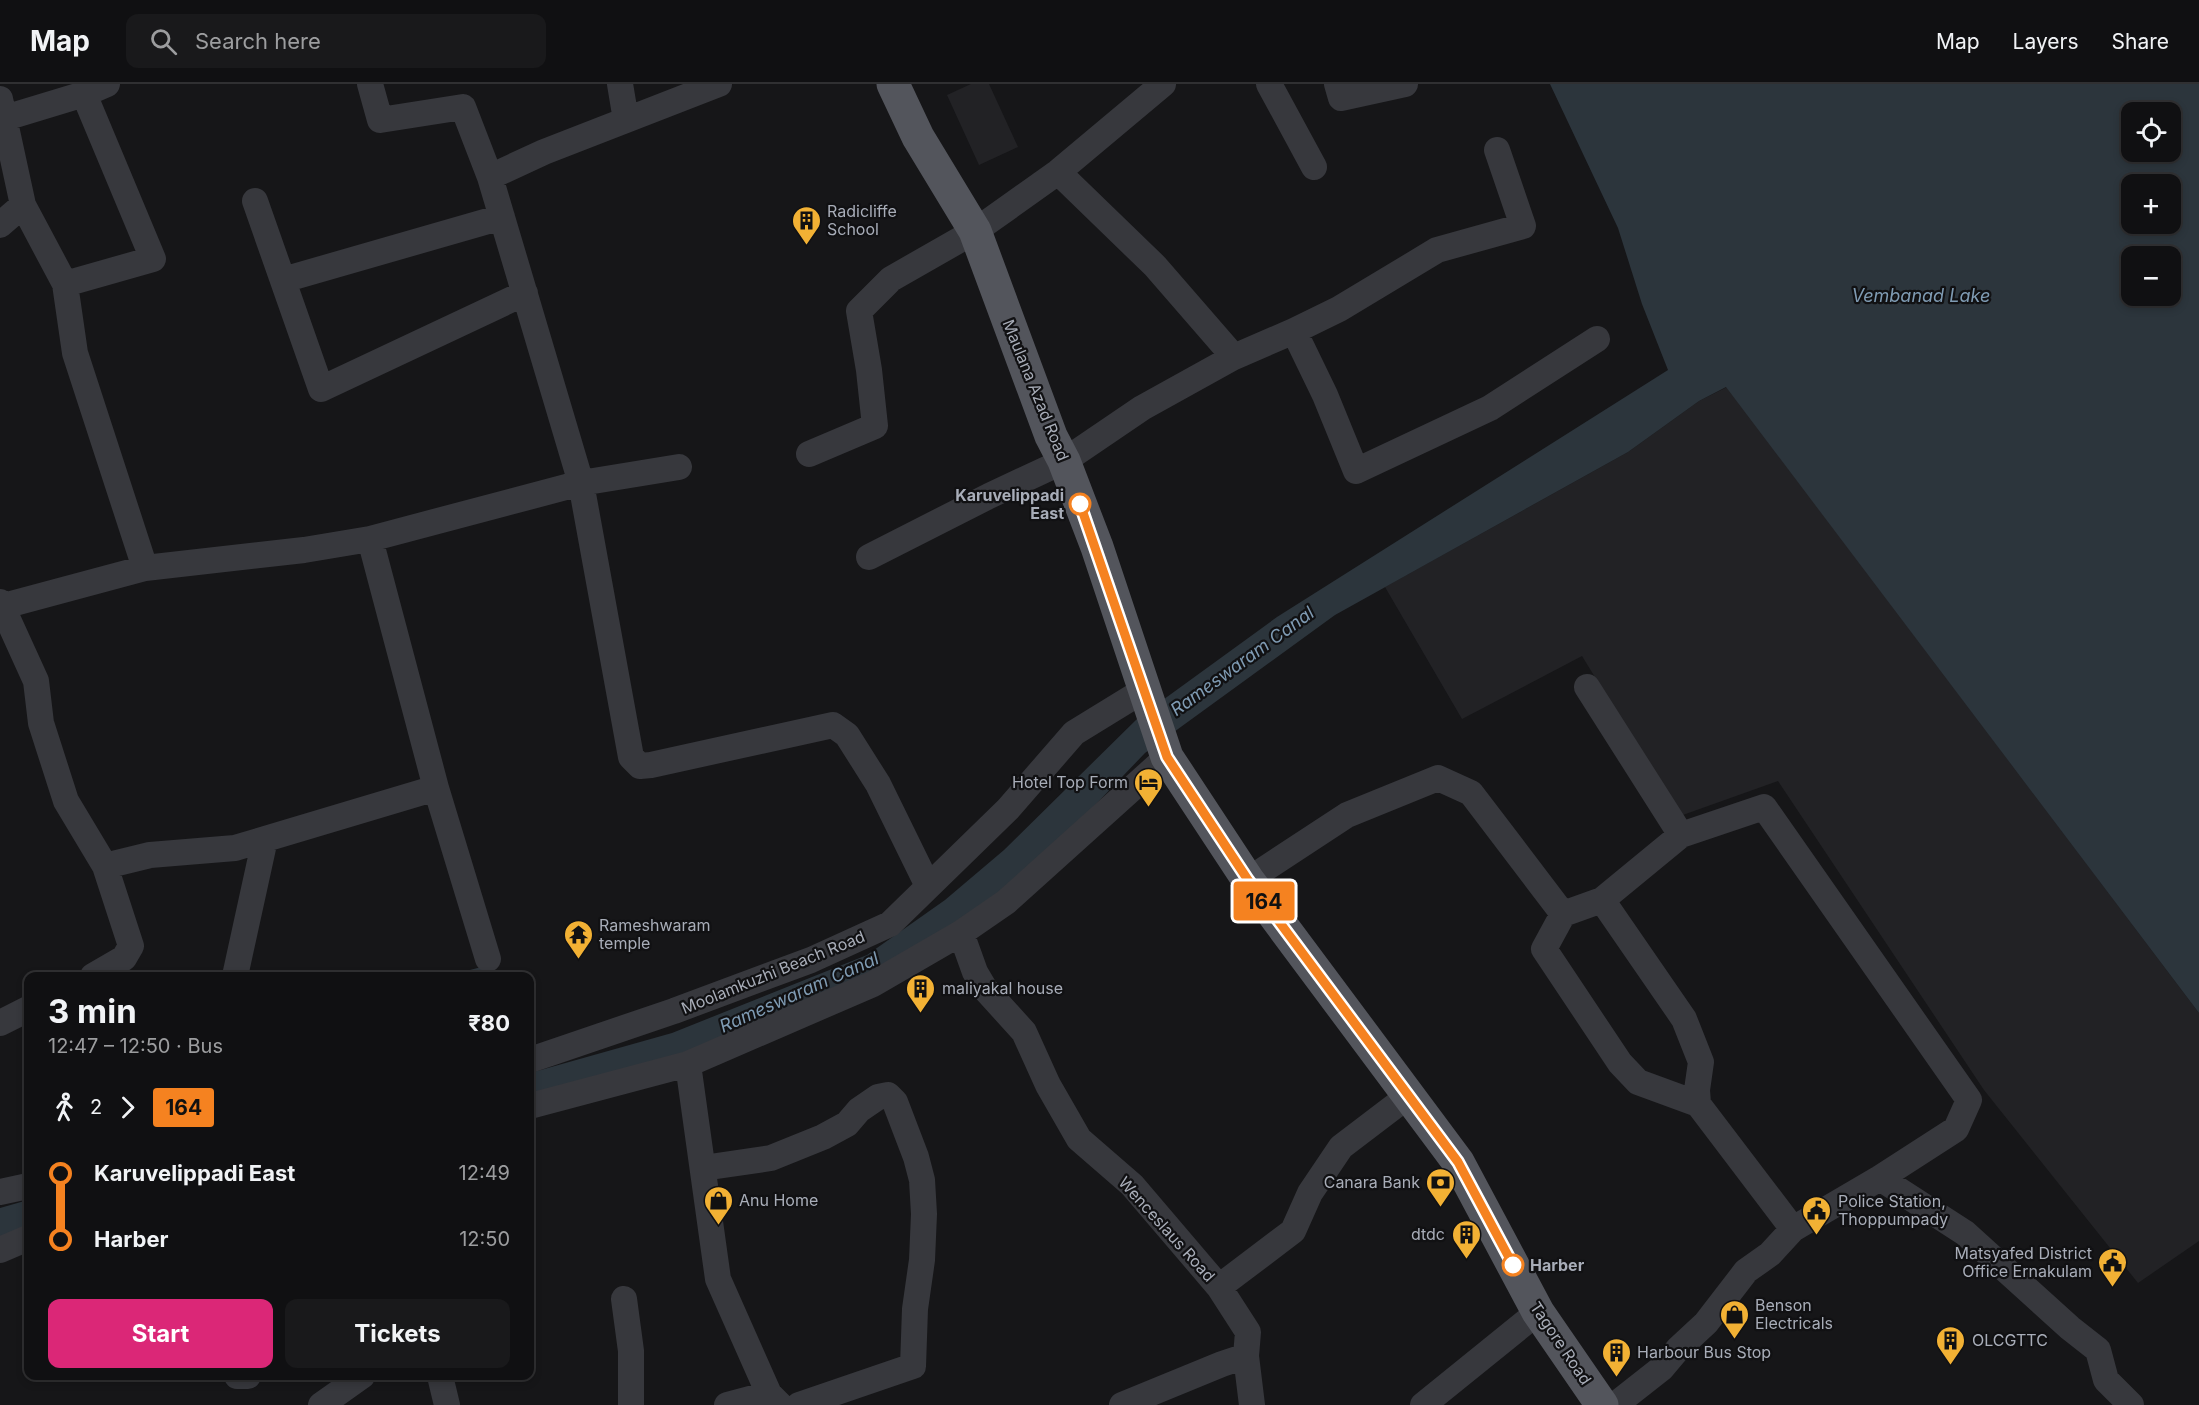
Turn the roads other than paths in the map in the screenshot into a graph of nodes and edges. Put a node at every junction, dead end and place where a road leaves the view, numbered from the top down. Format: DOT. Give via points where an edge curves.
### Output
graph roads {
  1 [pos="370,84"];
  2 [pos="620,84"];
  3 [pos="719,84"];
  4 [pos="893,84"];
  5 [pos="1163,84"];
  6 [pos="1269,84"];
  7 [pos="1337,84"];
  8 [pos="1404,84"];
  9 [pos="96,89"];
  10 [pos="3,108"];
  11 [pos="626,120"];
  12 [pos="1497,150"];
  13 [pos="1314,167"];
  14 [pos="1058,172"];
  15 [pos="490,177"];
  16 [pos="255,201"];
  17 [pos="23,205"];
  18 [pos="502,217"];
  19 [pos="0,225"];
  20 [pos="975,231"];
  21 [pos="283,280"];
  22 [pos="65,284"];
  23 [pos="525,293"];
  24 [pos="1294,331"];
  25 [pos="1597,339"];
  26 [pos="1234,357"];
  27 [pos="809,454"];
  28 [pos="1064,461"];
  29 [pos="679,467"];
  30 [pos="582,483"];
  31 [pos="370,538"];
  32 [pos="869,557"];
  33 [pos="145,568"];
  34 [pos="0,605"];
  35 [pos="1587,687"];
  36 [pos="1147,699"];
  37 [pos="1166,754"];
  38 [pos="436,788"];
  39 [pos="1681,835"];
  40 [pos="265,839"];
  41 [pos="105,866"];
  42 [pos="1248,880"];
  43 [pos="928,886"];
  44 [pos="1602,900"];
  45 [pos="1563,914"];
  46 [pos="961,933"];
  47 [pos="488,959"];
  48 [pos="100,972"];
  49 [pos="236,972"];
  50 [pos="24,1011"];
  51 [pos="0,1023"];
  52 [pos="534,1059"];
  53 [pos="688,1064"];
  54 [pos="1408,1096"];
  55 [pos="1698,1104"];
  56 [pos="534,1105"];
  57 [pos="703,1168"];
  58 [pos="1880,1178"];
  59 [pos="24,1187"];
  60 [pos="0,1192"];
  61 [pos="1793,1229"];
  62 [pos="24,1240"];
  63 [pos="0,1250"];
  64 [pos="1219,1287"];
  65 [pos="624,1299"];
  66 [pos="1538,1312"];
  67 [pos="1246,1356"];
  68 [pos="356,1380"];
  69 [pos="441,1380"];
  70 [pos="774,1400"];
  71 [pos="321,1405"];
  72 [pos="447,1405"];
  73 [pos="631,1405"];
  74 [pos="727,1405"];
  75 [pos="799,1405"];
  76 [pos="1122,1405"];
  77 [pos="1252,1405"];
  78 [pos="1423,1405"];
  79 [pos="1602,1405"];
  80 [pos="1615,1405"];
  81 [pos="2131,1405"];
  1 -- 15 [label="street" via="380,120 463,107"];
  2 -- 11 [label="street"];
  3 -- 11 [label="street"];
  4 -- 20 [label="main road, Maulana Azad Road" via="918,136"];
  5 -- 14 [label="street"];
  6 -- 13 [label="street"];
  7 -- 8 [label="street" via="1341,98"];
  9 -- 10 [label="street"];
  9 -- 22 [label="street" via="153,259"];
  10 -- 17 [label="street"];
  11 -- 15 [label="street"];
  12 -- 24 [label="street" via="1523,226 1437,250 1339,309"];
  14 -- 20 [label="street"];
  14 -- 26 [label="street" via="1155,266"];
  15 -- 18 [label="street"];
  16 -- 21 [label="street"];
  17 -- 19 [label="street"];
  17 -- 22 [label="street"];
  18 -- 21 [label="street"];
  18 -- 23 [label="street"];
  20 -- 27 [label="street" via="891,279 859,311 875,426"];
  20 -- 28 [label="main road, Maulana Azad Road" via="1051,436"];
  21 -- 23 [label="street" via="321,389"];
  22 -- 33 [label="street" via="75,353"];
  23 -- 30 [label="street"];
  24 -- 25 [label="street" via="1356,471 1490,408"];
  24 -- 26 [label="street"];
  26 -- 28 [label="street" via="1142,408"];
  28 -- 32 [label="street"];
  28 -- 36 [label="main road, Maulana Azad Road"];
  29 -- 30 [label="street"];
  30 -- 31 [label="street"];
  30 -- 43 [label="street" via="631,757 640,766 651,765 833,725 846,735 878,784"];
  31 -- 33 [label="street" via="304,550"];
  31 -- 38 [label="street"];
  33 -- 34 [label="street"];
  34 -- 41 [label="street" via="36,681 41,723 66,801"];
  35 -- 39 [label="street"];
  36 -- 37 [label="main road, Tagore Road"];
  36 -- 43 [label="street, Moolamkuzhi Beach Road" via="1074,733 1008,810"];
  37 -- 42 [label="main road, Tagore Road"];
  37 -- 46 [label="street" via="1006,902"];
  38 -- 40 [label="street"];
  38 -- 47 [label="street"];
  39 -- 44 [label="street"];
  39 -- 58 [label="street" via="1764,807 1969,1100 1956,1129"];
  40 -- 41 [label="street" via="235,848 150,855"];
  40 -- 49 [label="street"];
  41 -- 48 [label="street" via="130,946 124,958"];
  42 -- 45 [label="street" via="1347,815 1438,778 1472,793"];
  42 -- 54 [label="main road, Tagore Road"];
  43 -- 52 [label="street, Moolamkuzhi Beach Road" via="890,924 811,960"];
  44 -- 45 [label="street"];
  44 -- 55 [label="street" via="1684,1019 1701,1062"];
  45 -- 55 [label="street" via="1544,949 1620,1063 1638,1082"];
  46 -- 53 [label="street" via="873,984"];
  46 -- 64 [label="street, Wenceslaus Road" via="980,981 1024,1032 1079,1139 1132,1185"];
  50 -- 51 [label="street"];
  53 -- 56 [label="street"];
  53 -- 57 [label="street"];
  54 -- 64 [label="street, Wenceslaus Road" via="1341,1147 1310,1193 1293,1230"];
  54 -- 66 [label="main road, Tagore Road" via="1458,1162"];
  55 -- 61 [label="street"];
  57 -- 70 [label="street" via="718,1279"];
  57 -- 75 [label="street" via="771,1158 847,1124 878,1097 888,1095 895,1102 922,1180 924,1214 914,1366"];
  58 -- 61 [label="street"];
  58 -- 81 [label="street" via="1965,1233 2098,1350 2106,1380"];
  59 -- 60 [label="street"];
  61 -- 80 [label="street" via="1770,1254 1746,1271 1713,1315 1662,1368"];
  62 -- 63 [label="street"];
  64 -- 67 [label="street, Wenceslaus Road" via="1248,1332"];
  65 -- 73 [label="street" via="631,1351"];
  66 -- 78 [label="street"];
  66 -- 79 [label="main road, Tagore Road"];
  67 -- 76 [label="street"];
  67 -- 77 [label="street, Wenceslaus Road"];
  68 -- 71 [label="street"];
  69 -- 72 [label="street"];
  70 -- 74 [label="street"];
}
